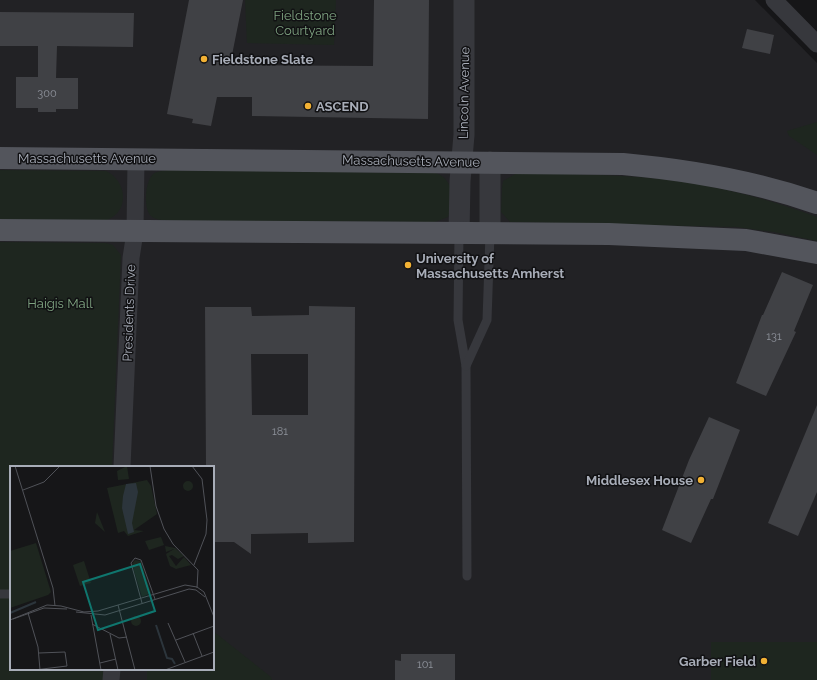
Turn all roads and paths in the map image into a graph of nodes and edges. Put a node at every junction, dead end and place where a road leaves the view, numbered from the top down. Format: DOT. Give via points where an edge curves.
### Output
graph roads {
  1 [pos="464,0"];
  2 [pos="774,0"];
  3 [pos="817,44"];
  4 [pos="0,158"];
  5 [pos="136,159"];
  6 [pos="462,161"];
  7 [pos="490,162"];
  8 [pos="817,202"];
  9 [pos="0,230"];
  10 [pos="135,232"];
  11 [pos="459,234"];
  12 [pos="490,234"];
  13 [pos="817,254"];
  14 [pos="466,366"];
  15 [pos="122,466"];
  16 [pos="466,576"];
  17 [pos="112,670"];
  18 [pos="111,680"];
  1 -- 6 [label="street, Lincoln Avenue"];
  2 -- 3 [label="street"];
  4 -- 5 [label="main road, Massachusetts Avenue"];
  5 -- 6 [label="main road, Massachusetts Avenue"];
  5 -- 10 [label="street, Presidents Drive"];
  6 -- 7 [label="main road, Massachusetts Avenue"];
  6 -- 11 [label="street, Lincoln Avenue"];
  7 -- 8 [label="main road, Massachusetts Avenue" via="591,162 670,168 777,190"];
  7 -- 12 [label="street"];
  9 -- 10 [label="main road"];
  10 -- 11 [label="main road"];
  10 -- 15 [label="street, Presidents Drive" via="131,258"];
  11 -- 12 [label="main road"];
  11 -- 14 [label="lane" via="458,320"];
  12 -- 13 [label="main road" via="609,234 723,238 784,246"];
  12 -- 14 [label="lane" via="487,320"];
  14 -- 16 [label="lane"];
  17 -- 18 [label="street"];
}
